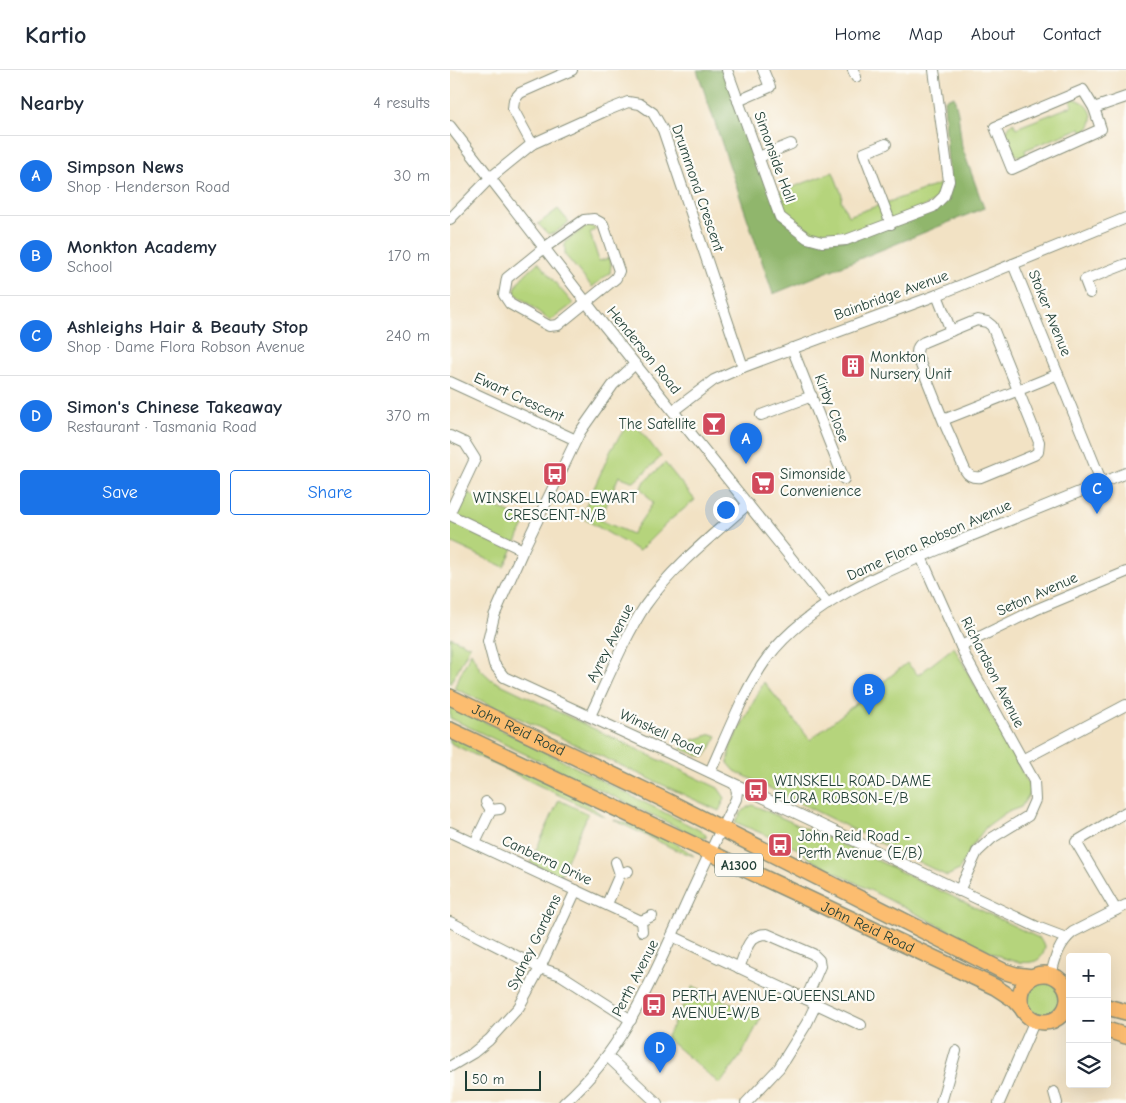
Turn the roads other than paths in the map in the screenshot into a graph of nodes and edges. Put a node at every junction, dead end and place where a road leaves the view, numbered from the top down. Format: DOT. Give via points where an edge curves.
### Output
graph roads {
  1 [pos="572,70"];
  2 [pos="727,70"];
  3 [pos="763,70"];
  4 [pos="934,70"];
  5 [pos="1126,97"];
  6 [pos="738,101"];
  7 [pos="1094,108"];
  8 [pos="450,126"];
  9 [pos="532,144"];
  10 [pos="791,144"];
  11 [pos="886,144"];
  12 [pos="758,157"];
  13 [pos="490,178"];
  14 [pos="451,217"];
  15 [pos="1126,218"];
  16 [pos="891,224"];
  17 [pos="544,248"];
  18 [pos="1013,264"];
  19 [pos="1126,264"];
  20 [pos="1090,293"];
  21 [pos="937,295"];
  22 [pos="587,303"];
  23 [pos="950,331"];
  24 [pos="792,348"];
  25 [pos="635,364"];
  26 [pos="743,366"];
  27 [pos="1058,374"];
  28 [pos="450,382"];
  29 [pos="1018,390"];
  30 [pos="812,396"];
  31 [pos="673,411"];
  32 [pos="761,415"];
  33 [pos="943,420"];
  34 [pos="450,436"];
  35 [pos="576,440"];
  36 [pos="1126,473"];
  37 [pos="844,480"];
  38 [pos="1102,483"];
  39 [pos="748,504"];
  40 [pos="450,514"];
  41 [pos="523,550"];
  42 [pos="922,557"];
  43 [pos="1126,572"];
  44 [pos="828,604"];
  45 [pos="961,646"];
  46 [pos="450,697"];
  47 [pos="1126,705"];
  48 [pos="590,716"];
  49 [pos="450,730"];
  50 [pos="1022,760"];
  51 [pos="710,772"];
  52 [pos="735,784"];
  53 [pos="492,807"];
  54 [pos="1126,812"];
  55 [pos="722,828"];
  56 [pos="450,832"];
  57 [pos="475,843"];
  58 [pos="710,851"];
  59 [pos="616,862"];
  60 [pos="576,890"];
  61 [pos="959,891"];
  62 [pos="607,904"];
  63 [pos="1123,908"];
  64 [pos="652,916"];
  65 [pos="450,922"];
  66 [pos="672,936"];
  67 [pos="1066,938"];
  68 [pos="540,968"];
  69 [pos="739,968"];
  70 [pos="1050,975"];
  71 [pos="1032,977"];
  72 [pos="1066,986"];
  73 [pos="1068,998"];
  74 [pos="811,1002"];
  75 [pos="1111,1008"];
  76 [pos="1023,1009"];
  77 [pos="1126,1013"];
  78 [pos="1063,1019"];
  79 [pos="631,1020"];
  80 [pos="1035,1020"];
  81 [pos="861,1025"];
  82 [pos="1111,1031"];
  83 [pos="1126,1036"];
  84 [pos="956,1051"];
  85 [pos="607,1056"];
  86 [pos="451,1065"];
  87 [pos="458,1075"];
  88 [pos="1054,1092"];
  89 [pos="564,1103"];
  90 [pos="657,1103"];
  91 [pos="746,1103"];
  92 [pos="942,1103"];
  93 [pos="999,1103"];
  94 [pos="1057,1103"];
  1 -- 9 [label="street" via="520,93 514,100 513,109"];
  2 -- 6 [label="street, Simonside Hall"];
  3 -- 6 [label="street" via="770,87"];
  4 -- 16 [label="street, Simonside Hall" via="949,180 944,196 933,207"];
  5 -- 7 [label="street"];
  6 -- 12 [label="street, Simonside Hall"];
  7 -- 7 [label="street" via="1083,90 996,127 1012,168 1101,129"];
  8 -- 13 [label="street, Henderson Road"];
  9 -- 13 [label="street, Drummond Crescent"];
  9 -- 26 [label="street, Drummond Crescent" via="628,102 640,104 653,113 663,130"];
  10 -- 12 [label="street"];
  11 -- 16 [label="street" via="864,153"];
  12 -- 16 [label="street, Simonside Hall" via="780,217 807,238 822,242 846,240"];
  13 -- 14 [label="street"];
  13 -- 17 [label="street, Henderson Road"];
  15 -- 18 [label="street, Bainbridge Avenue"];
  17 -- 22 [label="street, Henderson Road"];
  17 -- 22 [label="street, Henderson Road" via="584,220 594,219 603,224 619,271 616,278"];
  17 -- 22 [label="street, Henderson Road" via="507,278 504,295 510,304 549,326 558,325"];
  18 -- 21 [label="street, Bainbridge Avenue"];
  18 -- 27 [label="street, Stoker Avenue"];
  19 -- 20 [label="street" via="1086,280"];
  21 -- 23 [label="street"];
  21 -- 24 [label="street, Bainbridge Avenue"];
  22 -- 25 [label="street, Henderson Road"];
  23 -- 29 [label="street" via="977,320 992,326"];
  23 -- 33 [label="street" via="924,342 917,350"];
  24 -- 26 [label="street, Bainbridge Avenue"];
  24 -- 30 [label="street, Kirby Close"];
  25 -- 31 [label="street, Henderson Road"];
  25 -- 35 [label="street, Winskell Road" via="612,385"];
  26 -- 31 [label="street, Bainbridge Avenue" via="714,380"];
  27 -- 29 [label="street, Stoker Avenue"];
  27 -- 38 [label="street, Stoker Avenue"];
  28 -- 35 [label="street, Ewart Crescent"];
  29 -- 33 [label="street, Stoker Avenue"];
  29 -- 33 [label="street" via="1039,442 1038,452 981,477 967,474"];
  30 -- 32 [label="street"];
  30 -- 37 [label="street, Kirby Close"];
  31 -- 39 [label="street, Henderson Road"];
  34 -- 40 [label="street" via="465,443 475,459"];
  35 -- 41 [label="street, Winskell Road"];
  36 -- 38 [label="street, Dame Flora Robson Avenue"];
  38 -- 42 [label="street, Dame Flora Robson Avenue"];
  39 -- 44 [label="street, Henderson Road"];
  39 -- 48 [label="street, Ayrey Avenue" via="688,556 646,606"];
  40 -- 41 [label="street"];
  41 -- 48 [label="street, Winskell Road" via="494,616 488,641 494,664 504,677"];
  42 -- 44 [label="street, Dame Flora Robson Avenue" via="856,586"];
  42 -- 45 [label="street, Richardson Avenue"];
  43 -- 45 [label="street, Seton Avenue" via="1035,610"];
  44 -- 51 [label="street, Dame Flora Robson Avenue" via="784,638 767,658 748,690"];
  45 -- 50 [label="street, Richardson Avenue"];
  46 -- 55 [label="highway, John Reid Road / A1300"];
  47 -- 50 [label="street"];
  48 -- 51 [label="street, Winskell Road"];
  49 -- 58 [label="highway, John Reid Road / A1300"];
  50 -- 61 [label="street, Richardson Avenue" via="1034,781 1035,800 1028,816 992,838 977,852"];
  51 -- 52 [label="street, Winskell Road"];
  52 -- 55 [label="street" via="736,799"];
  52 -- 61 [label="street, Winskell Road"];
  53 -- 57 [label="street"];
  54 -- 63 [label="street" via="1076,842"];
  55 -- 58 [label="street, A1300"];
  55 -- 71 [label="highway, John Reid Road / A1300" via="1003,971"];
  56 -- 57 [label="street, Canberra Drive"];
  57 -- 60 [label="street, Canberra Drive"];
  58 -- 66 [label="street, Perth Avenue"];
  58 -- 76 [label="highway, John Reid Road / A1300" via="995,987"];
  59 -- 62 [label="street" via="624,872"];
  60 -- 62 [label="street, Canberra Drive"];
  60 -- 68 [label="street, Sydney Gardens"];
  61 -- 67 [label="street, Winskell Road"];
  62 -- 64 [label="street, Canberra Drive" via="641,926"];
  63 -- 67 [label="street"];
  65 -- 68 [label="street"];
  66 -- 69 [label="street"];
  66 -- 79 [label="street, Perth Avenue"];
  67 -- 70 [label="street" via="1058,950"];
  68 -- 79 [label="street" via="561,975"];
  68 -- 86 [label="street, Sydney Gardens" via="519,1007 489,1040"];
  69 -- 74 [label="street"];
  69 -- 74 [label="street" via="752,938 758,934 767,934 813,954 820,966"];
  70 -- 71 [label="highway"];
  70 -- 72 [label="highway"];
  71 -- 76 [label="highway" via="1020,995"];
  73 -- 78 [label="highway"];
  74 -- 81 [label="street"];
  74 -- 91 [label="street" via="807,1023 779,1068"];
  75 -- 77 [label="highway"];
  76 -- 80 [label="highway"];
  78 -- 80 [label="highway"];
  79 -- 85 [label="street, Perth Avenue"];
  80 -- 93 [label="street"];
  82 -- 83 [label="highway"];
  84 -- 92 [label="street"];
  85 -- 89 [label="street, Perth Avenue"];
  85 -- 90 [label="street"];
  86 -- 87 [label="street, Sydney Gardens"];
  88 -- 94 [label="street"];
}
